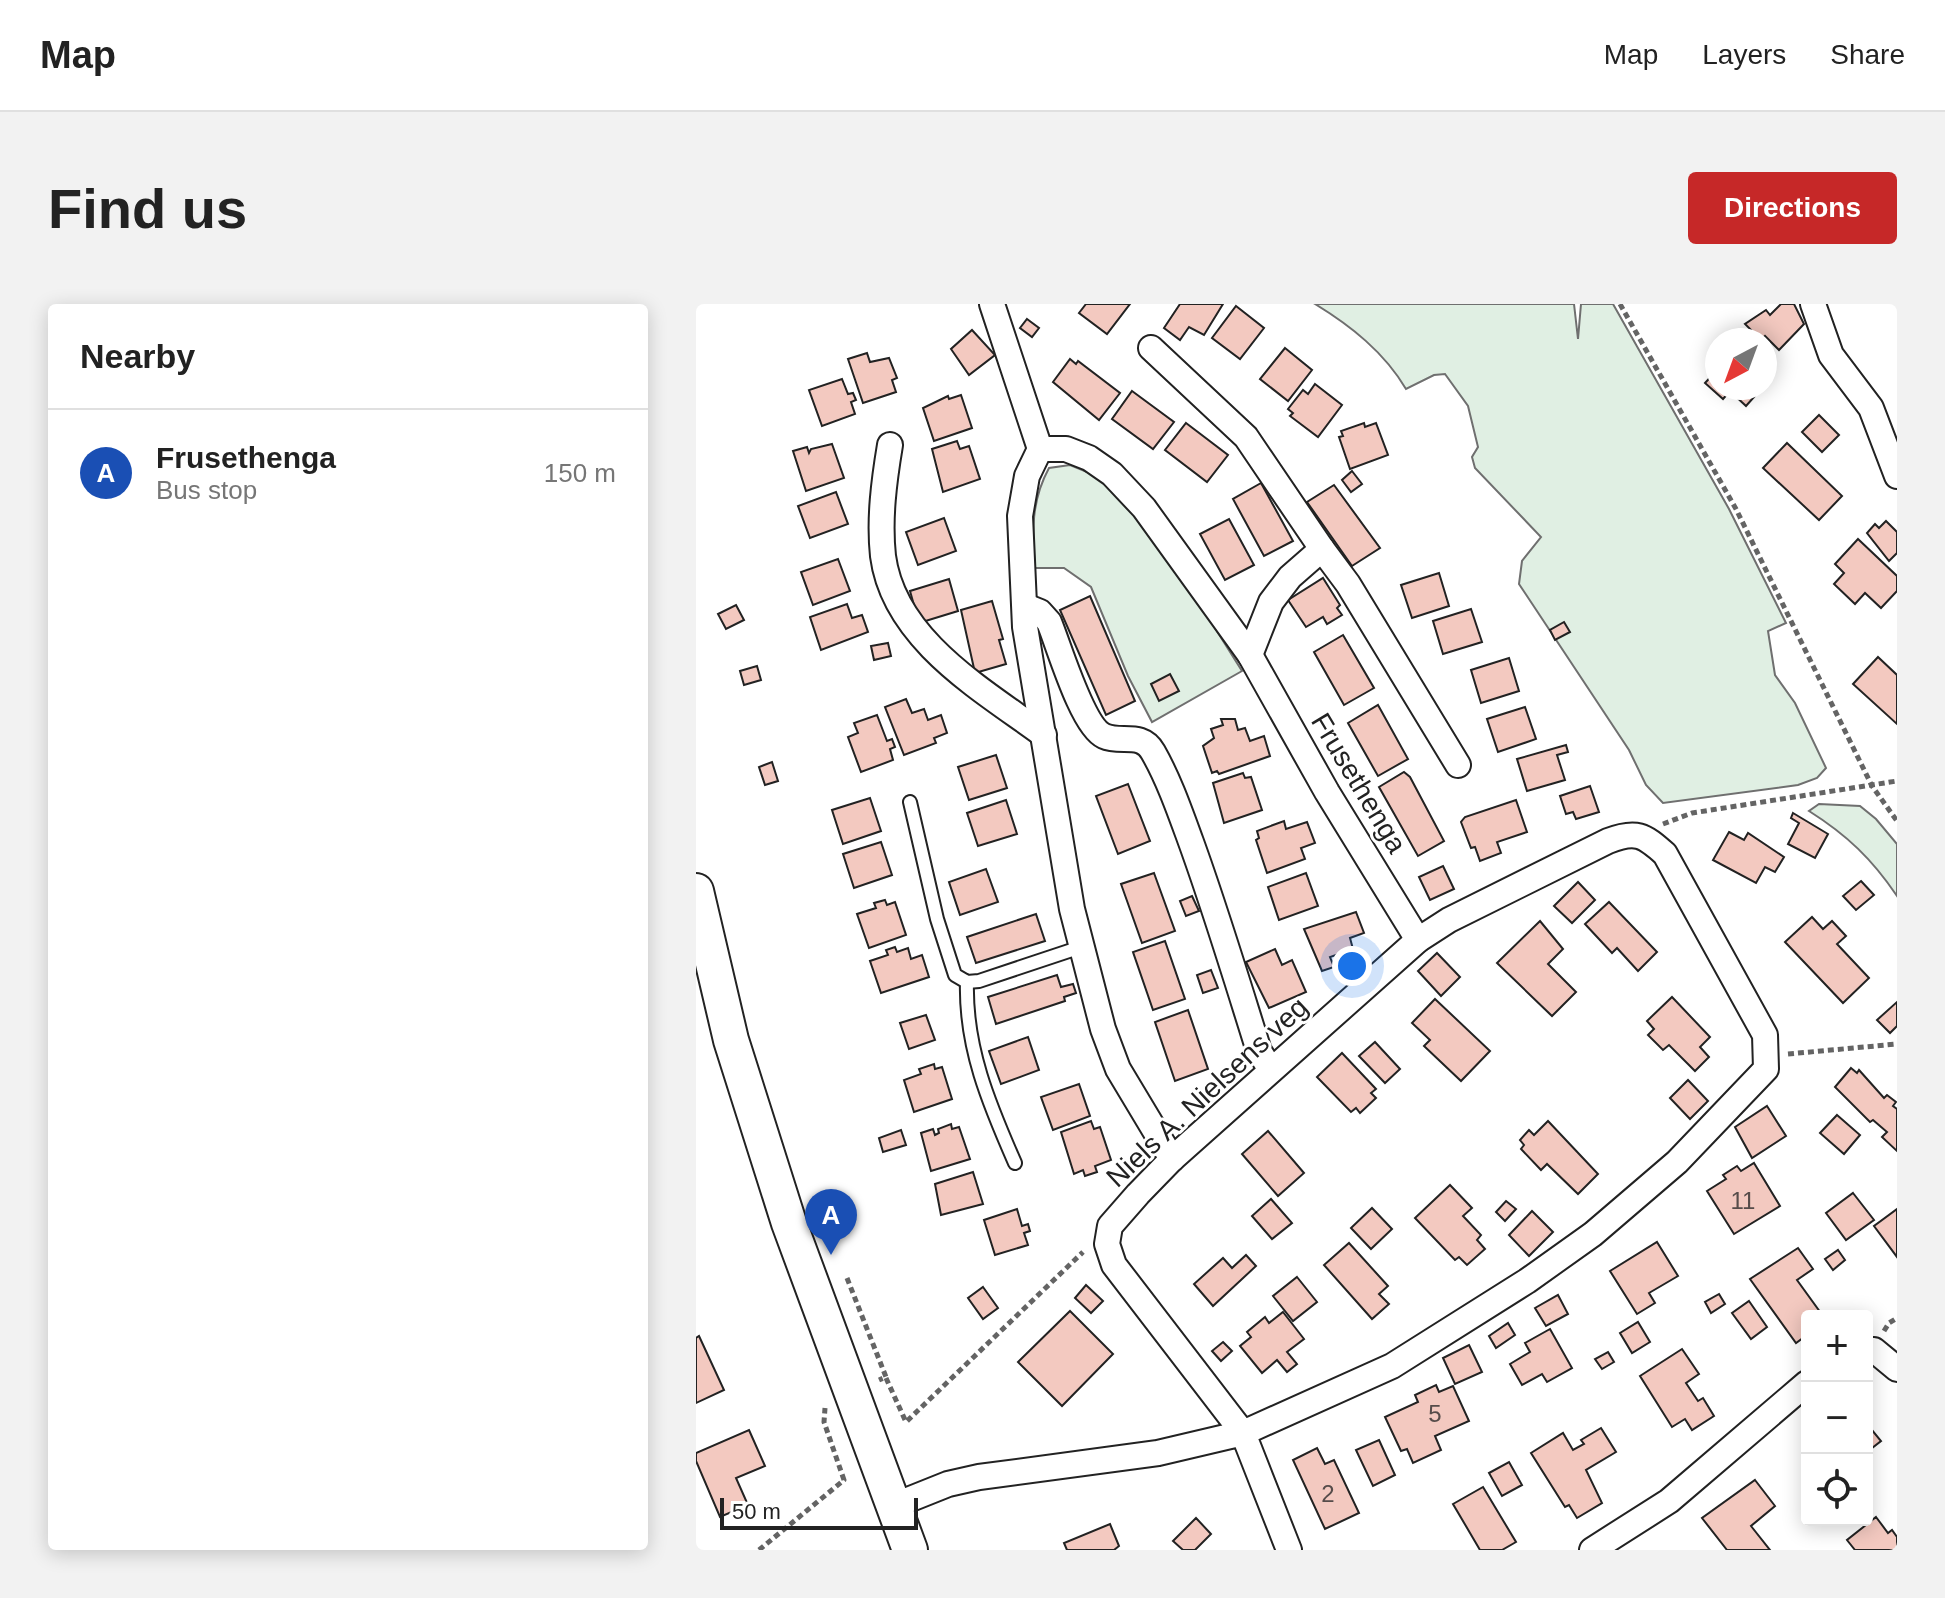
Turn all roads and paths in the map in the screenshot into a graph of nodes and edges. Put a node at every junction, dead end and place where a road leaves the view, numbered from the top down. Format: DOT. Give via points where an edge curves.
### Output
graph roads {
  1 [pos="992,304"];
  2 [pos="1620,304"];
  3 [pos="1813,304"];
  4 [pos="1151,348"];
  5 [pos="890,445"];
  6 [pos="1040,449"];
  7 [pos="1897,476"];
  8 [pos="1322,549"];
  9 [pos="1025,606"];
  10 [pos="1250,655"];
  11 [pos="1044,735"];
  12 [pos="1458,765"];
  13 [pos="1897,781"];
  14 [pos="1872,786"];
  15 [pos="910,802"];
  16 [pos="1897,821"];
  17 [pos="1648,839"];
  18 [pos="696,891"];
  19 [pos="1418,940"];
  20 [pos="1081,947"];
  21 [pos="967,982"];
  22 [pos="1897,1044"];
  23 [pos="1768,1048"];
  24 [pos="1271,1070"];
  25 [pos="1172,1159"];
  26 [pos="1015,1163"];
  27 [pos="1110,1226"];
  28 [pos="1873,1350"];
  29 [pos="1897,1369"];
  30 [pos="886,1377"];
  31 [pos="1801,1388"];
  32 [pos="1243,1433"];
  33 [pos="893,1506"];
  34 [pos="910,1550"];
  35 [pos="1289,1550"];
  36 [pos="1592,1550"];
  1 -- 6 [label="street"];
  2 -- 14 [label="path" via="1736,509"];
  3 -- 7 [label="street" via="1831,355 1871,408"];
  4 -- 8 [label="street" via="1246,437"];
  5 -- 11 [label="street" via="883,489 883,556 907,617 933,649"];
  6 -- 9 [label="street" via="1027,476 1020,516"];
  6 -- 10 [label="street, Frusethenga" via="1077,453 1112,474 1179,553"];
  8 -- 10 [label="street" via="1271,602"];
  8 -- 12 [label="street"];
  9 -- 11 [label="street"];
  9 -- 24 [label="street" via="1049,622 1095,728 1104,736 1131,737 1152,749 1214,906 1259,1051"];
  10 -- 19 [label="street, Frusethenga"];
  11 -- 20 [label="street"];
  13 -- 14 [label="path"];
  14 -- 16 [label="path"];
  14 -- 17 [label="path" via="1674,817"];
  15 -- 21 [label="lane" via="937,919 955,975"];
  17 -- 19 [label="street, Niels A. Nielsens veg" via="1628,833 1608,841"];
  17 -- 23 [label="street" via="1665,854 1750,1004"];
  18 -- 33 [label="main road" via="731,1040 789,1223"];
  19 -- 24 [label="street, Niels A. Nielsens veg"];
  20 -- 21 [label="lane"];
  20 -- 25 [label="street" via="1118,1069"];
  21 -- 26 [label="lane" via="966,1017 976,1061"];
  22 -- 23 [label="path" via="1800,1056"];
  23 -- 32 [label="street" via="1766,1069 1739,1102 1593,1234 1392,1366"];
  24 -- 25 [label="street, Niels A. Nielsens veg"];
  25 -- 27 [label="street, Niels A. Nielsens veg"];
  27 -- 30 [label="path" via="906,1422"];
  27 -- 32 [label="street, Niels A. Nielsens veg" via="1107,1244 1114,1265"];
  28 -- 29 [label="street"];
  31 -- 36 [label="street" via="1669,1501"];
  32 -- 33 [label="street" via="1158,1453 979,1477"];
  32 -- 35 [label="street, Niels A. Nielsens veg"];
  33 -- 34 [label="main road"];
}
